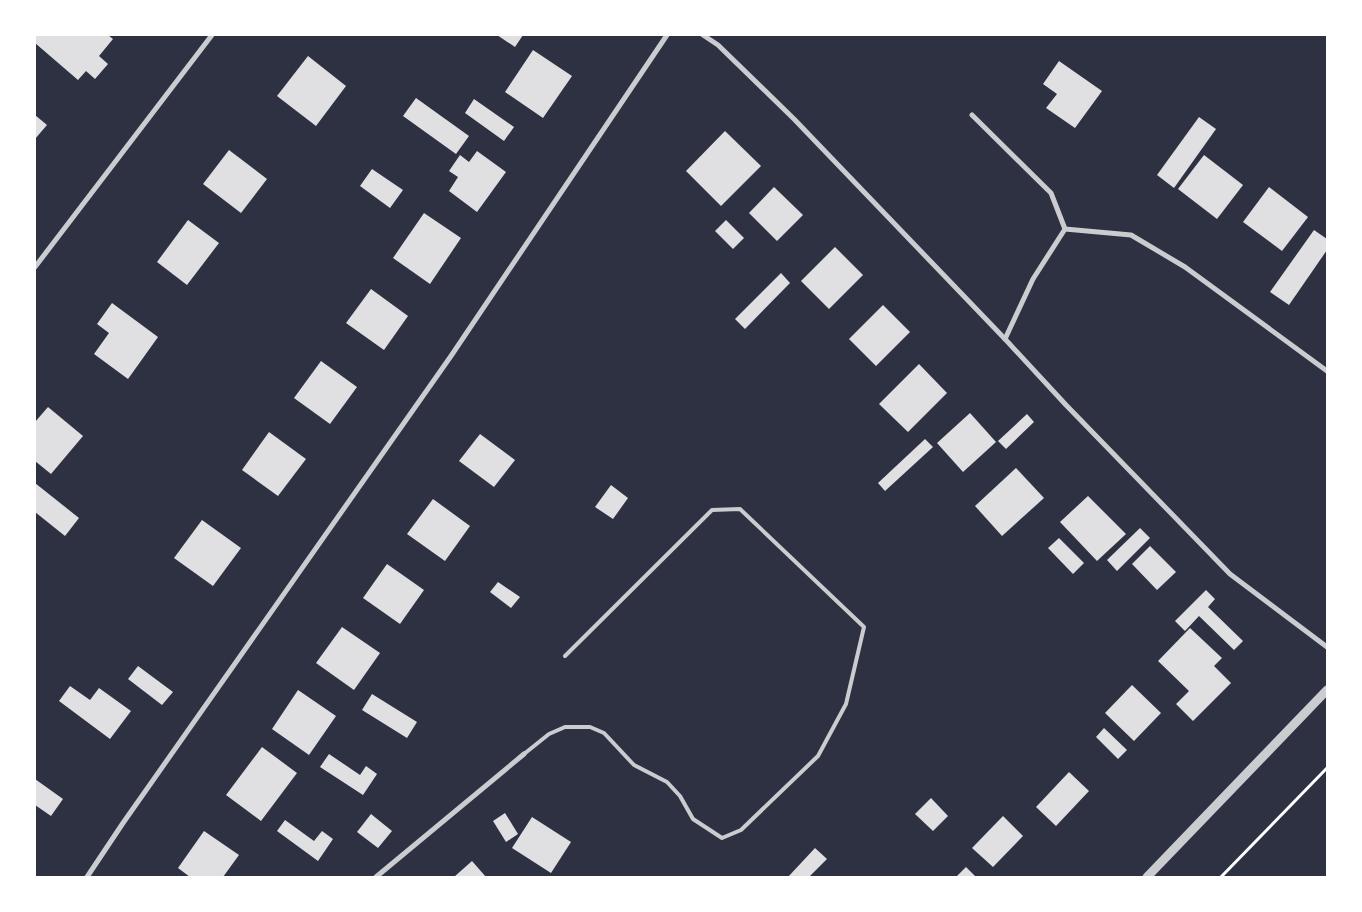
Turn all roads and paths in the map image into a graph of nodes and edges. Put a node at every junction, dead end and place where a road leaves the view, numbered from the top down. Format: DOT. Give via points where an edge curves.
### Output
graph roads {
  1 [pos="212,35"];
  2 [pos="667,35"];
  3 [pos="703,35"];
  4 [pos="972,115"];
  5 [pos="1065,229"];
  6 [pos="35,267"];
  7 [pos="1005,339"];
  8 [pos="1327,370"];
  9 [pos="1327,647"];
  10 [pos="565,656"];
  11 [pos="1327,690"];
  12 [pos="524,754"];
  13 [pos="1327,768"];
  14 [pos="87,877"];
  15 [pos="376,877"];
  16 [pos="1146,877"];
  17 [pos="1221,877"];
  1 -- 6 [label="street"];
  2 -- 14 [label="street" via="452,356"];
  3 -- 7 [label="street" via="718,45 794,119"];
  4 -- 5 [label="street" via="1051,193"];
  5 -- 7 [label="street" via="1033,279"];
  5 -- 8 [label="street" via="1130,235 1185,267"];
  7 -- 9 [label="street" via="1230,574"];
  10 -- 12 [label="lane" via="712,510 740,509 864,627 846,704 818,756 741,830 722,838 693,819 680,796 667,782 634,765 604,734 590,727 565,727 549,734"];
  11 -- 16 [label="street"];
  12 -- 15 [label="street"];
  13 -- 17 [label="path"];
}
